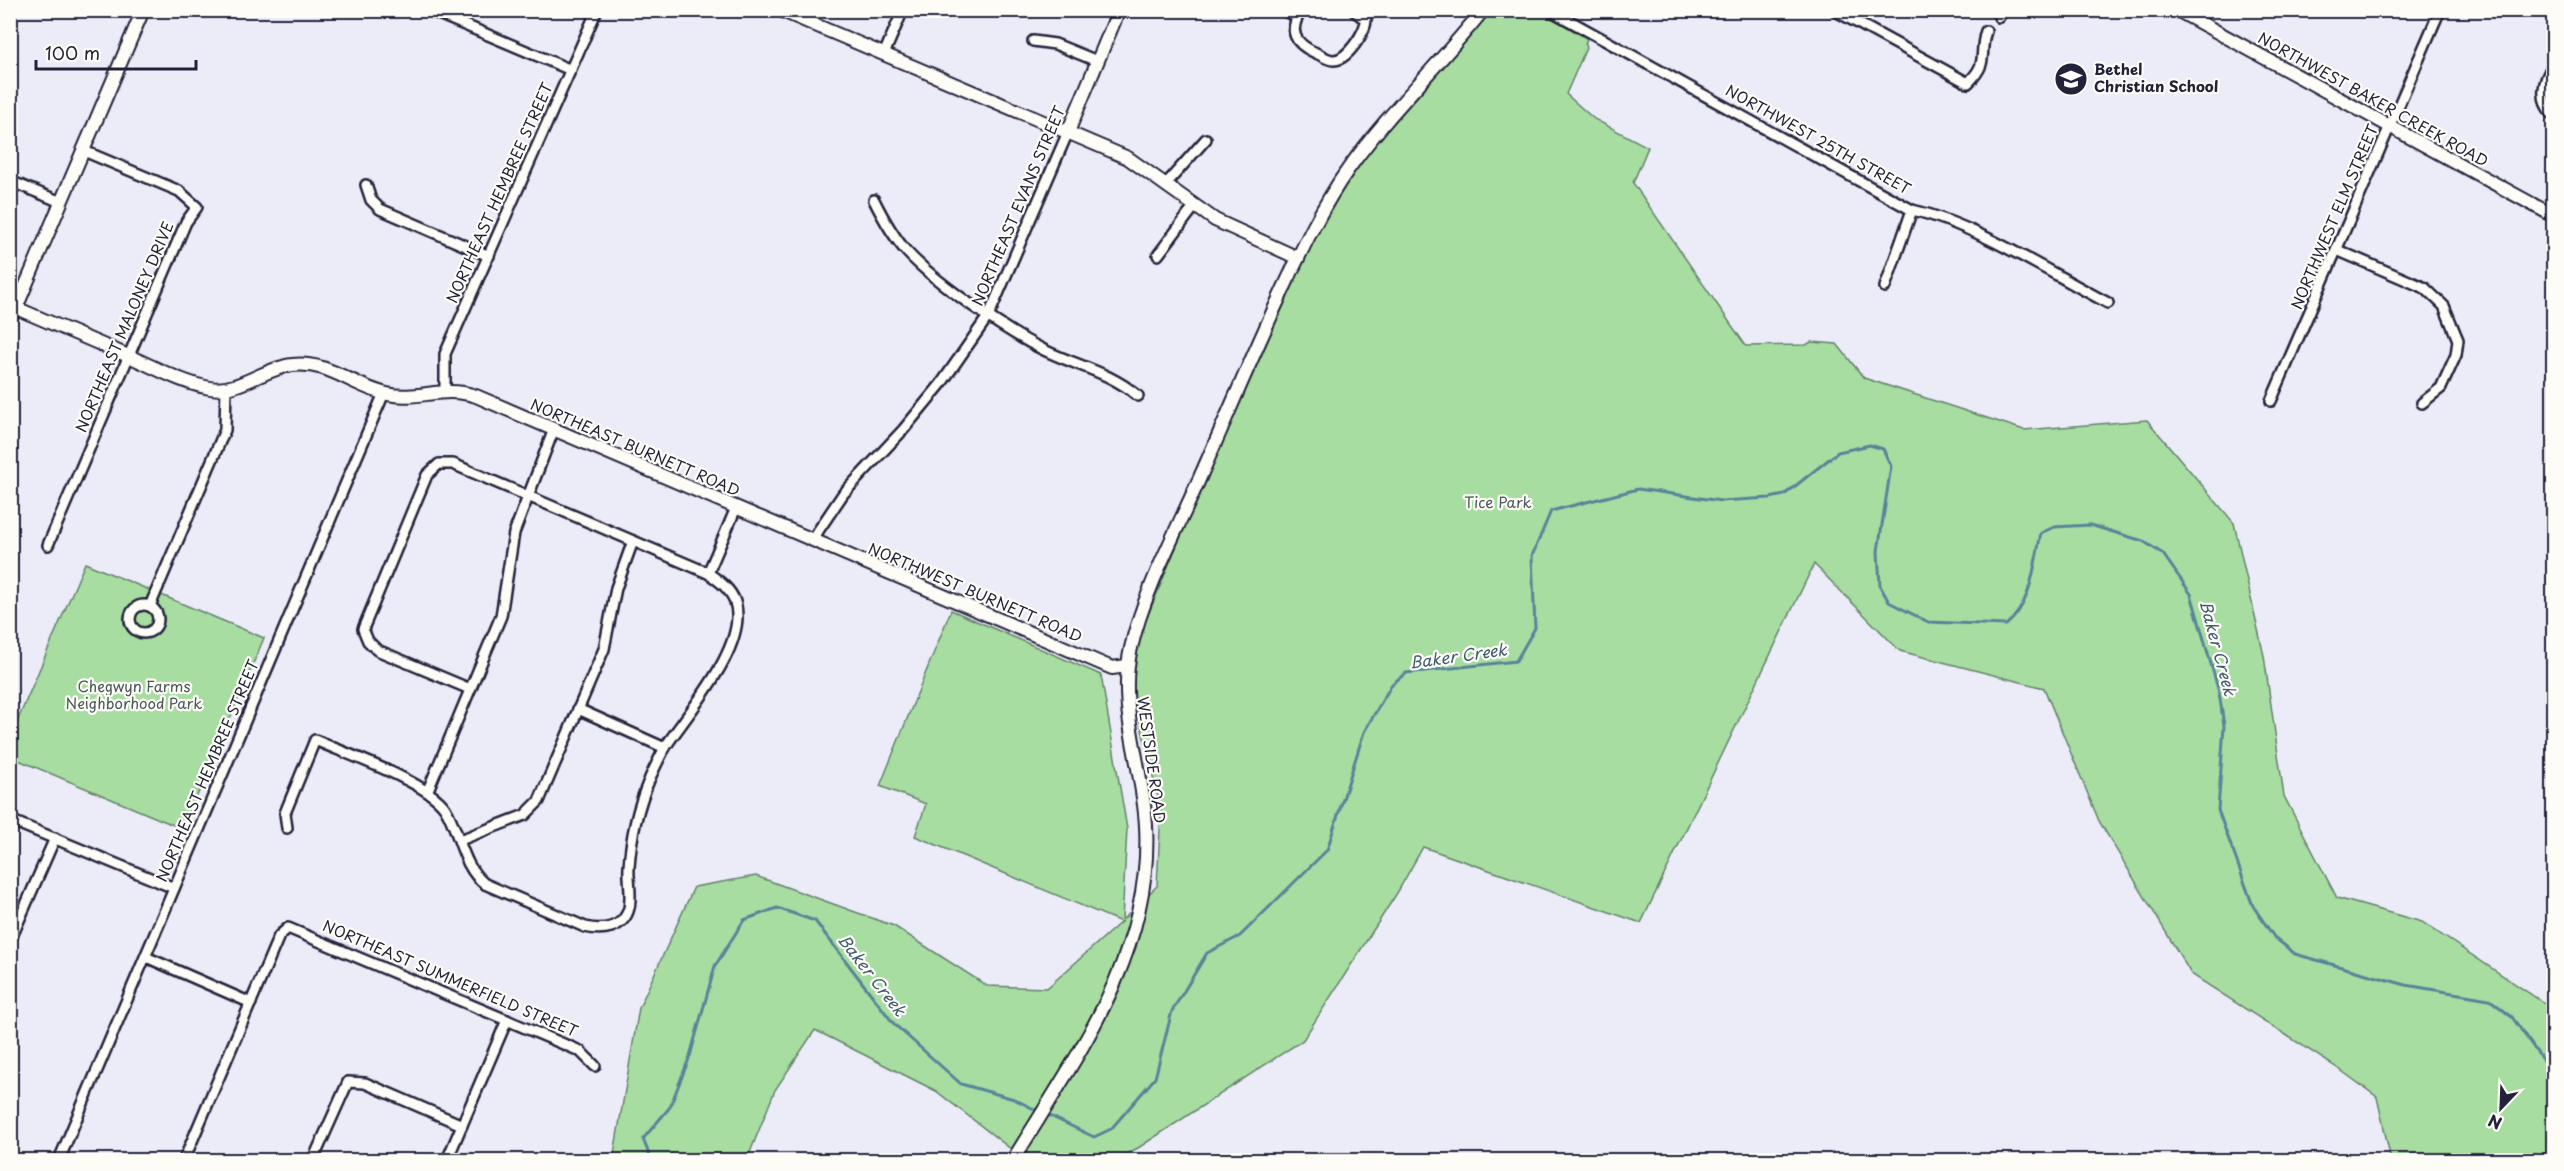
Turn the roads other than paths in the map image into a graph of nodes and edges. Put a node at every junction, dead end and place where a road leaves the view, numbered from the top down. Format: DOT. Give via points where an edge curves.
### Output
graph roads {
  1 [pos="143,10"];
  2 [pos="429,10"];
  3 [pos="597,10"];
  4 [pos="780,10"];
  5 [pos="903,10"];
  6 [pos="1119,10"];
  7 [pos="1281,10"];
  8 [pos="1353,10"];
  9 [pos="1483,10"];
  10 [pos="1550,10"];
  11 [pos="1834,10"];
  12 [pos="2177,10"];
  13 [pos="2440,10"];
  14 [pos="1299,14"];
  15 [pos="1986,31"];
  16 [pos="1033,41"];
  17 [pos="884,54"];
  18 [pos="1097,61"];
  19 [pos="2553,64"];
  20 [pos="571,70"];
  21 [pos="2553,116"];
  22 [pos="2390,127"];
  23 [pos="1068,132"];
  24 [pos="1206,139"];
  25 [pos="84,151"];
  26 [pos="10,181"];
  27 [pos="1166,184"];
  28 [pos="366,185"];
  29 [pos="874,200"];
  30 [pos="62,202"];
  31 [pos="1194,207"];
  32 [pos="1912,210"];
  33 [pos="2553,216"];
  34 [pos="2337,250"];
  35 [pos="1158,255"];
  36 [pos="489,256"];
  37 [pos="1298,258"];
  38 [pos="1886,287"];
  39 [pos="2108,303"];
  40 [pos="13,307"];
  41 [pos="988,315"];
  42 [pos="10,321"];
  43 [pos="129,356"];
  44 [pos="226,388"];
  45 [pos="445,390"];
  46 [pos="384,393"];
  47 [pos="1138,396"];
  48 [pos="2271,401"];
  49 [pos="2422,403"];
  50 [pos="554,429"];
  51 [pos="528,496"];
  52 [pos="736,508"];
  53 [pos="812,540"];
  54 [pos="633,541"];
  55 [pos="48,545"];
  56 [pos="708,573"];
  57 [pos="150,606"];
  58 [pos="1127,666"];
  59 [pos="470,689"];
  60 [pos="578,709"];
  61 [pos="665,748"];
  62 [pos="428,790"];
  63 [pos="10,820"];
  64 [pos="287,828"];
  65 [pos="55,838"];
  66 [pos="460,840"];
  67 [pos="174,888"];
  68 [pos="10,941"];
  69 [pos="146,957"];
  70 [pos="251,1003"];
  71 [pos="507,1020"];
  72 [pos="595,1066"];
  73 [pos="462,1125"];
  74 [pos="59,1161"];
  75 [pos="184,1161"];
  76 [pos="313,1161"];
  77 [pos="447,1161"];
  78 [pos="1013,1161"];
  1 -- 25 [label="street"];
  2 -- 20 [label="street"];
  3 -- 20 [label="street, NORTHEAST HEMBREE STREET"];
  4 -- 17 [label="street"];
  5 -- 17 [label="street"];
  6 -- 18 [label="street, NORTHEAST EVANS STREET"];
  7 -- 14 [label="street"];
  8 -- 14 [label="street" via="1366,20 1366,30 1343,58 1333,60 1294,39"];
  9 -- 37 [label="street, WESTSIDE ROAD" via="1350,166"];
  10 -- 32 [label="street, NORTHWEST 25TH STREET"];
  11 -- 15 [label="street" via="1968,83 1983,61"];
  12 -- 22 [label="street, NORTHWEST BAKER CREEK ROAD"];
  13 -- 22 [label="street, NORTHWEST ELM STREET"];
  16 -- 18 [label="street" via="1055,44"];
  17 -- 23 [label="street"];
  18 -- 23 [label="street, NORTHEAST EVANS STREET"];
  19 -- 21 [label="street" via="2543,94"];
  20 -- 36 [label="street, NORTHEAST HEMBREE STREET"];
  22 -- 33 [label="street, NORTHWEST BAKER CREEK ROAD"];
  22 -- 34 [label="street, NORTHWEST ELM STREET"];
  23 -- 27 [label="street" via="1128,159"];
  23 -- 41 [label="street, NORTHEAST EVANS STREET"];
  24 -- 27 [label="street"];
  25 -- 30 [label="street"];
  25 -- 43 [label="street, NORTHEAST MALONEY DRIVE" via="179,191 197,207 186,222"];
  26 -- 30 [label="street"];
  27 -- 31 [label="street"];
  28 -- 36 [label="street" via="371,200 380,209"];
  29 -- 41 [label="street" via="907,252"];
  30 -- 40 [label="street"];
  31 -- 35 [label="street"];
  31 -- 37 [label="street"];
  32 -- 38 [label="street"];
  32 -- 39 [label="street, NORTHWEST 25TH STREET" via="1984,238"];
  34 -- 48 [label="street, NORTHWEST ELM STREET"];
  34 -- 49 [label="street" via="2425,288 2444,306 2458,340 2456,355 2441,388"];
  36 -- 45 [label="street, NORTHEAST HEMBREE STREET" via="446,354"];
  37 -- 58 [label="street, WESTSIDE ROAD" via="1152,587"];
  40 -- 42 [label="street"];
  40 -- 43 [label="street"];
  41 -- 47 [label="street" via="1042,349 1118,380"];
  41 -- 53 [label="street, NORTHEAST EVANS STREET" via="941,384 843,494"];
  43 -- 44 [label="street" via="197,385"];
  43 -- 55 [label="street, NORTHEAST MALONEY DRIVE"];
  44 -- 46 [label="street" via="292,365 312,365"];
  44 -- 57 [label="street" via="225,430"];
  45 -- 46 [label="street" via="404,397"];
  45 -- 50 [label="street, NORTHEAST BURNETT ROAD" via="476,396"];
  46 -- 67 [label="street, NORTHEAST HEMBREE STREET"];
  50 -- 51 [label="street"];
  50 -- 52 [label="street, NORTHEAST BURNETT ROAD"];
  51 -- 54 [label="street"];
  51 -- 59 [label="street" via="514,533 501,616"];
  51 -- 59 [label="street" via="453,464 439,464 427,475 366,618 363,629 377,650"];
  52 -- 53 [label="street, NORTHEAST BURNETT ROAD"];
  52 -- 56 [label="street"];
  53 -- 58 [label="street, NORTHWEST BURNETT ROAD" via="1112,668"];
  54 -- 56 [label="street"];
  54 -- 60 [label="street" via="616,588 604,649"];
  56 -- 61 [label="street" via="723,583 735,600 736,632 709,684"];
  58 -- 78 [label="street, WESTSIDE ROAD" via="1128,724 1146,822 1146,868 1137,918 1124,962 1100,1016"];
  59 -- 62 [label="street"];
  60 -- 61 [label="street"];
  60 -- 66 [label="street" via="534,808"];
  61 -- 66 [label="street" via="641,801 632,835 629,908 609,929 585,927 485,884 472,873"];
  62 -- 64 [label="street" via="315,740 285,813"];
  62 -- 66 [label="street" via="445,808"];
  63 -- 65 [label="street"];
  65 -- 67 [label="street"];
  65 -- 68 [label="street"];
  67 -- 69 [label="street, NORTHEAST HEMBREE STREET"];
  69 -- 70 [label="street"];
  69 -- 74 [label="street, NORTHEAST HEMBREE STREET"];
  70 -- 71 [label="street, NORTHEAST SUMMERFIELD STREET" via="279,936 288,928"];
  70 -- 75 [label="street"];
  71 -- 72 [label="street, NORTHEAST SUMMERFIELD STREET" via="580,1051"];
  71 -- 73 [label="street"];
  73 -- 76 [label="street" via="365,1083 348,1082"];
  73 -- 77 [label="street"];
}
